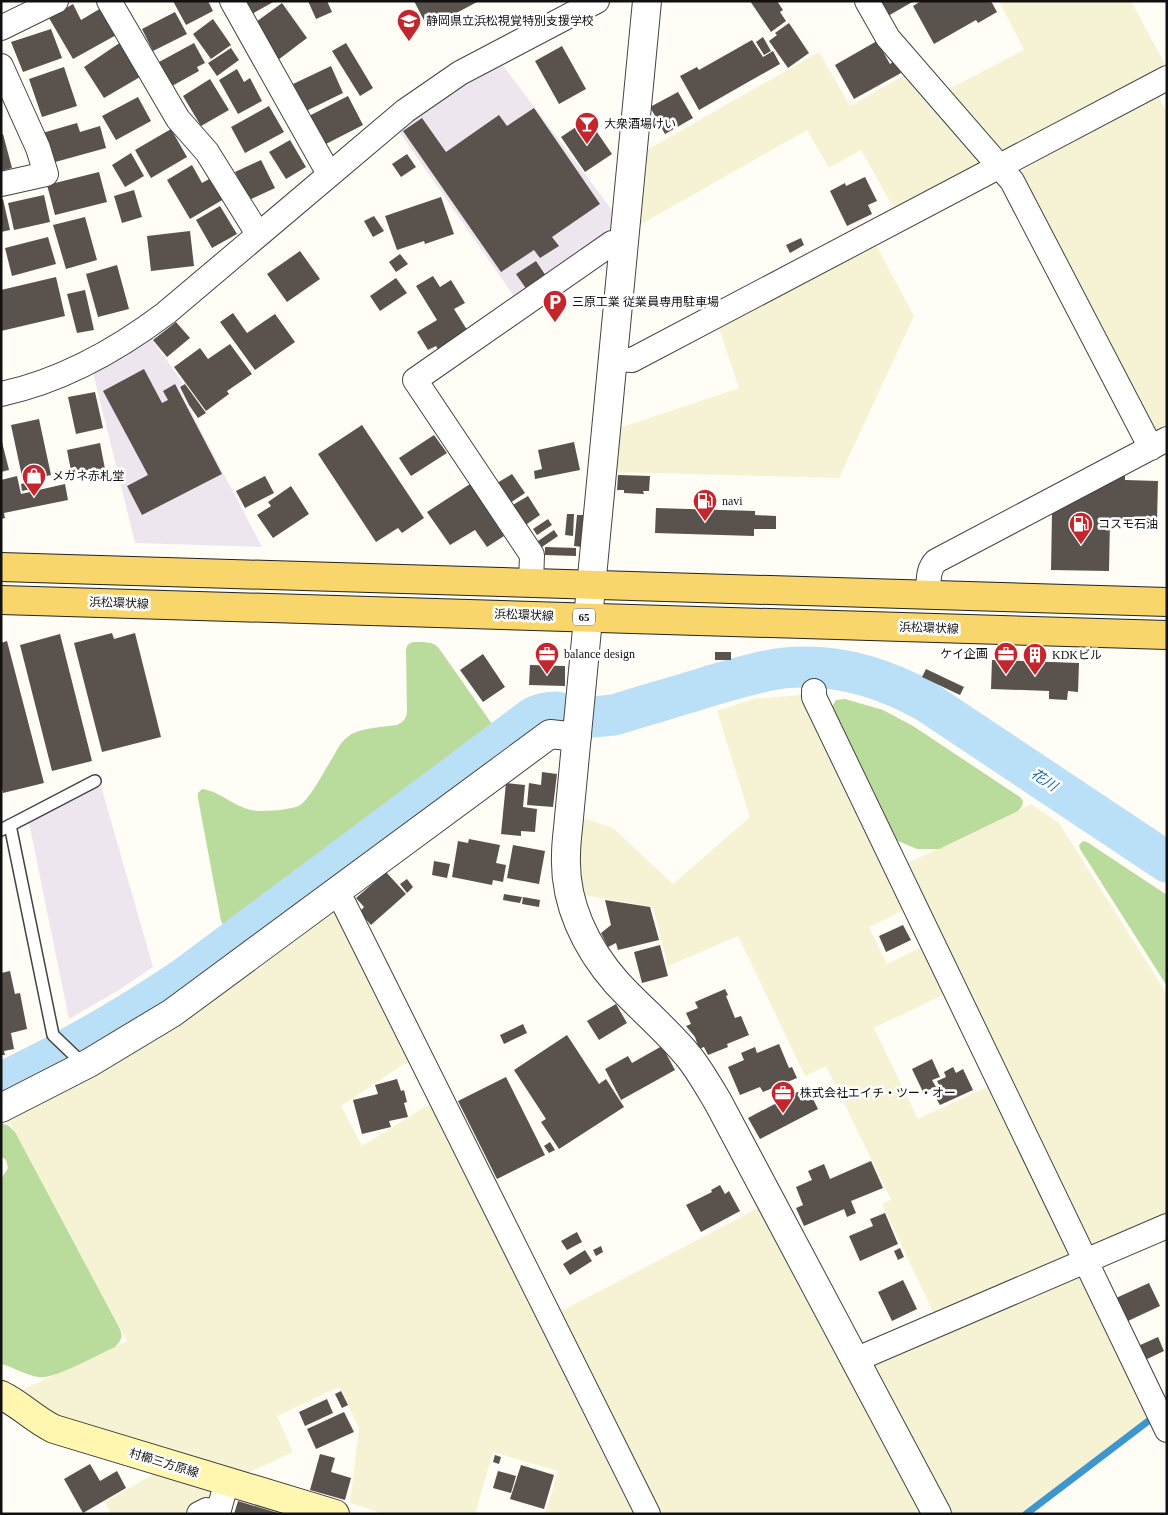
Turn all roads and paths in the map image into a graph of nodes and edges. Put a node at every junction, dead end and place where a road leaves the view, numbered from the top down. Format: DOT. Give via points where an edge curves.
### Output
graph roads {
  1 [pos="56,1"];
  2 [pos="109,1"];
  3 [pos="232,1"];
  4 [pos="597,1"];
  5 [pos="647,1"];
  6 [pos="867,1"];
  7 [pos="1,28"];
  8 [pos="1,66"];
  9 [pos="1167,78"];
  10 [pos="1001,167"];
  11 [pos="329,174"];
  12 [pos="1,184"];
  13 [pos="258,234"];
  14 [pos="624,244"];
  15 [pos="613,359"];
  16 [pos="1,394"];
  17 [pos="1159,443"];
  18 [pos="1,567"];
  19 [pos="531,583"];
  20 [pos="592,585"];
  21 [pos="928,595"];
  22 [pos="1,600"];
  23 [pos="1167,602"];
  24 [pos="588,618"];
  25 [pos="1167,635"];
  26 [pos="814,691"];
  27 [pos="577,737"];
  28 [pos="96,781"];
  29 [pos="6,828"];
  30 [pos="336,893"];
  31 [pos="78,1062"];
  32 [pos="1,1108"];
  33 [pos="1167,1226"];
  34 [pos="1085,1261"];
  35 [pos="855,1360"];
  36 [pos="1,1395"];
  37 [pos="1167,1430"];
  38 [pos="227,1481"];
  39 [pos="213,1513"];
  40 [pos="336,1514"];
  41 [pos="648,1514"];
  42 [pos="937,1514"];
  1 -- 7 [label="street"];
  2 -- 13 [label="street" via="178,119 207,152"];
  3 -- 11 [label="street"];
  4 -- 11 [label="street" via="460,74 405,111"];
  5 -- 14 [label="street"];
  6 -- 10 [label="street" via="888,38"];
  8 -- 12 [label="street" via="38,148 46,174"];
  9 -- 10 [label="street"];
  10 -- 15 [label="street" via="632,360"];
  10 -- 17 [label="street" via="1012,181"];
  11 -- 13 [label="street"];
  13 -- 16 [label="street" via="138,334 78,368 45,382"];
  14 -- 15 [label="street"];
  14 -- 19 [label="street" via="612,243 415,380 532,555"];
  15 -- 20 [label="street"];
  17 -- 21 [label="street" via="936,561 929,572"];
  18 -- 19 [label="main road"];
  19 -- 20 [label="main road"];
  20 -- 21 [label="main road"];
  20 -- 24 [label="street"];
  21 -- 23 [label="main road"];
  22 -- 24 [label="main road, 浜松環状線 / 65"];
  24 -- 25 [label="main road, 浜松環状線 / 65"];
  24 -- 27 [label="street"];
  26 -- 34 [label="street" via="814,697"];
  27 -- 30 [label="street" via="550,734"];
  27 -- 35 [label="street" via="566,856 570,894 585,938 618,984 689,1057 704,1079"];
  28 -- 29 [label="lane"];
  29 -- 31 [label="lane" via="53,1034"];
  30 -- 31 [label="street" via="179,1009 124,1043"];
  30 -- 41 [label="street"];
  31 -- 32 [label="street"];
  33 -- 34 [label="street"];
  34 -- 35 [label="street"];
  34 -- 37 [label="street"];
  35 -- 42 [label="street"];
  36 -- 38 [label="main road, 村櫛三方原線" via="54,1430"];
  38 -- 39 [label="street"];
  38 -- 40 [label="main road, 村櫛三方原線"];
}
